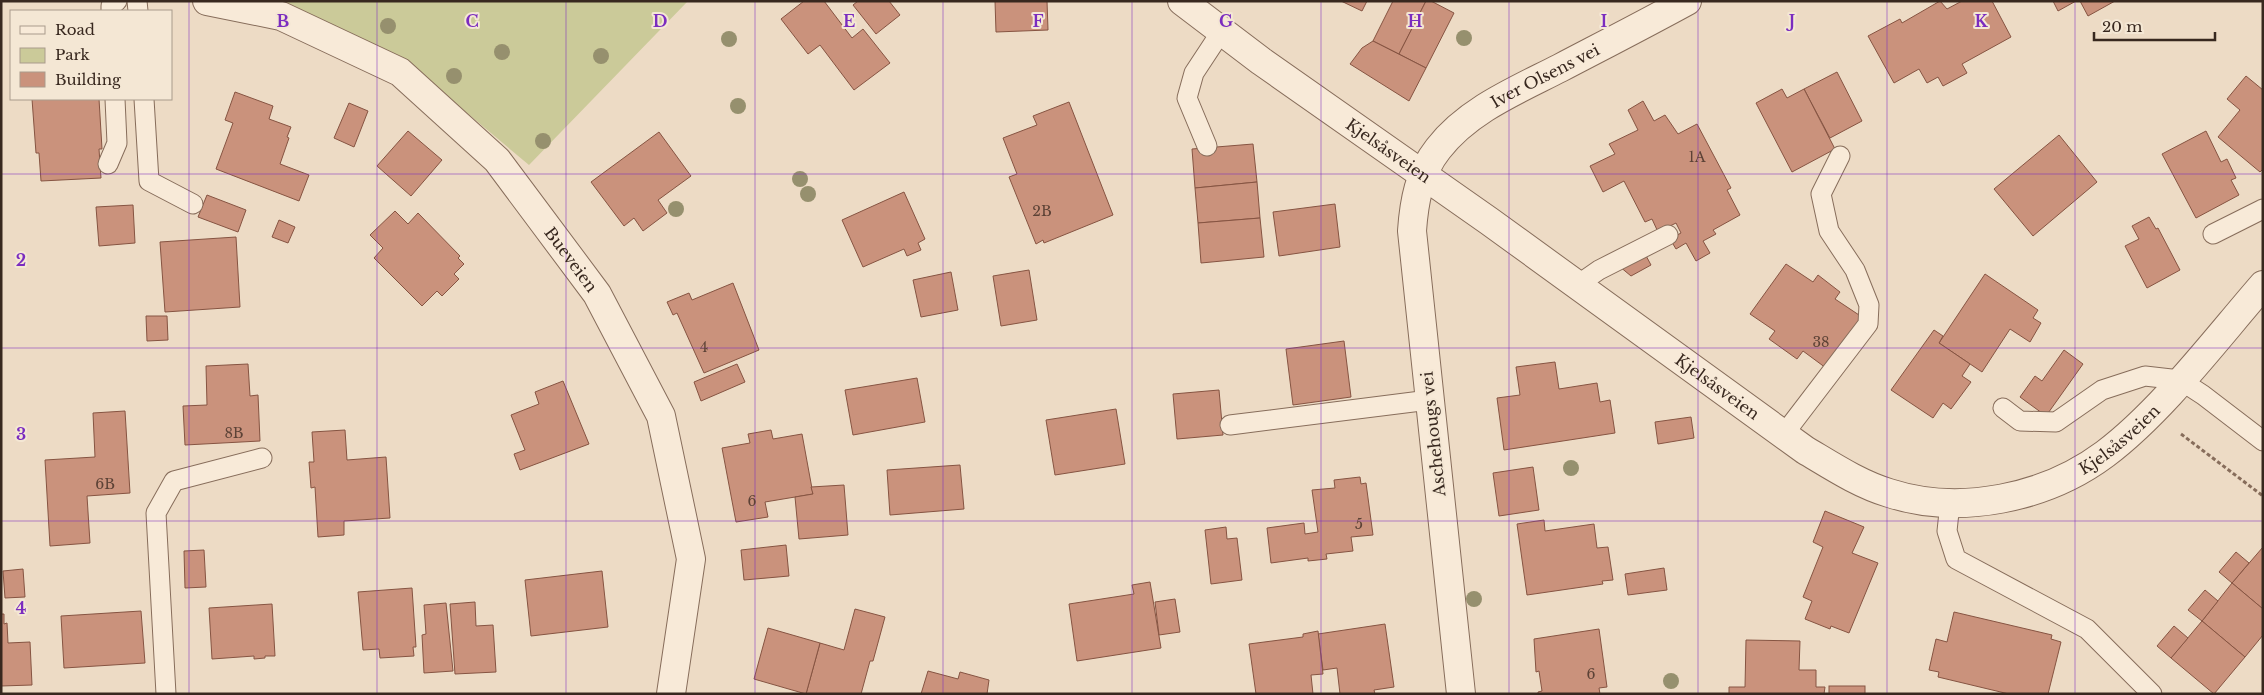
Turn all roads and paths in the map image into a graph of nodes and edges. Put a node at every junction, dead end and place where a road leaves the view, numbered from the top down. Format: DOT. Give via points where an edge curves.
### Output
graph roads {
  1 [pos="207,1"];
  2 [pos="1182,1"];
  3 [pos="1687,1"];
  4 [pos="1221,32"];
  5 [pos="115,100"];
  6 [pos="144,100"];
  7 [pos="1207,146"];
  8 [pos="1840,156"];
  9 [pos="108,164"];
  10 [pos="1423,175"];
  11 [pos="193,204"];
  12 [pos="2263,209"];
  13 [pos="2213,234"];
  14 [pos="1668,235"];
  15 [pos="2263,285"];
  16 [pos="1576,286"];
  17 [pos="2180,380"];
  18 [pos="1429,400"];
  19 [pos="2003,408"];
  20 [pos="1230,425"];
  21 [pos="2175,429"];
  22 [pos="1784,434"];
  23 [pos="2263,441"];
  24 [pos="262,458"];
  25 [pos="2263,496"];
  26 [pos="1950,503"];
  27 [pos="166,694"];
  28 [pos="671,694"];
  29 [pos="1461,694"];
  30 [pos="2152,694"];
  1 -- 28 [label="street, Bueveien" via="282,16 400,72 497,160 597,294 661,416 690,559"];
  2 -- 4 [label="street, Kjelsåsveien"];
  3 -- 10 [label="street, Iver Olsens vei" via="1493,103 1456,129 1437,150"];
  4 -- 7 [label="lane" via="1194,73 1187,98"];
  4 -- 10 [label="street, Kjelsåsveien"];
  5 -- 9 [label="lane" via="116,143"];
  6 -- 11 [label="lane" via="149,181"];
  8 -- 22 [label="lane" via="1821,194 1829,231 1855,270 1869,305 1868,324"];
  10 -- 16 [label="street, Kjelsåsveien"];
  10 -- 18 [label="street, Aschehougs vei" via="1414,201 1412,231"];
  12 -- 13 [label="lane"];
  14 -- 16 [label="lane" via="1598,270"];
  15 -- 17 [label="street, Kjelsåsveien"];
  16 -- 22 [label="street, Kjelsåsveien"];
  17 -- 19 [label="lane" via="2145,376 2102,390 2056,422 2020,421"];
  17 -- 23 [label="lane"];
  17 -- 26 [label="street, Kjelsåsveien" via="2128,434 2079,470 2015,495 1990,501"];
  18 -- 20 [label="lane"];
  18 -- 29 [label="street, Aschehougs vei"];
  21 -- 25 [label="path"];
  22 -- 26 [label="street, Kjelsåsveien" via="1835,469 1861,482 1890,494"];
  24 -- 27 [label="lane" via="174,481 156,514"];
  26 -- 30 [label="lane" via="1947,531 1956,559 2087,629"];
}
